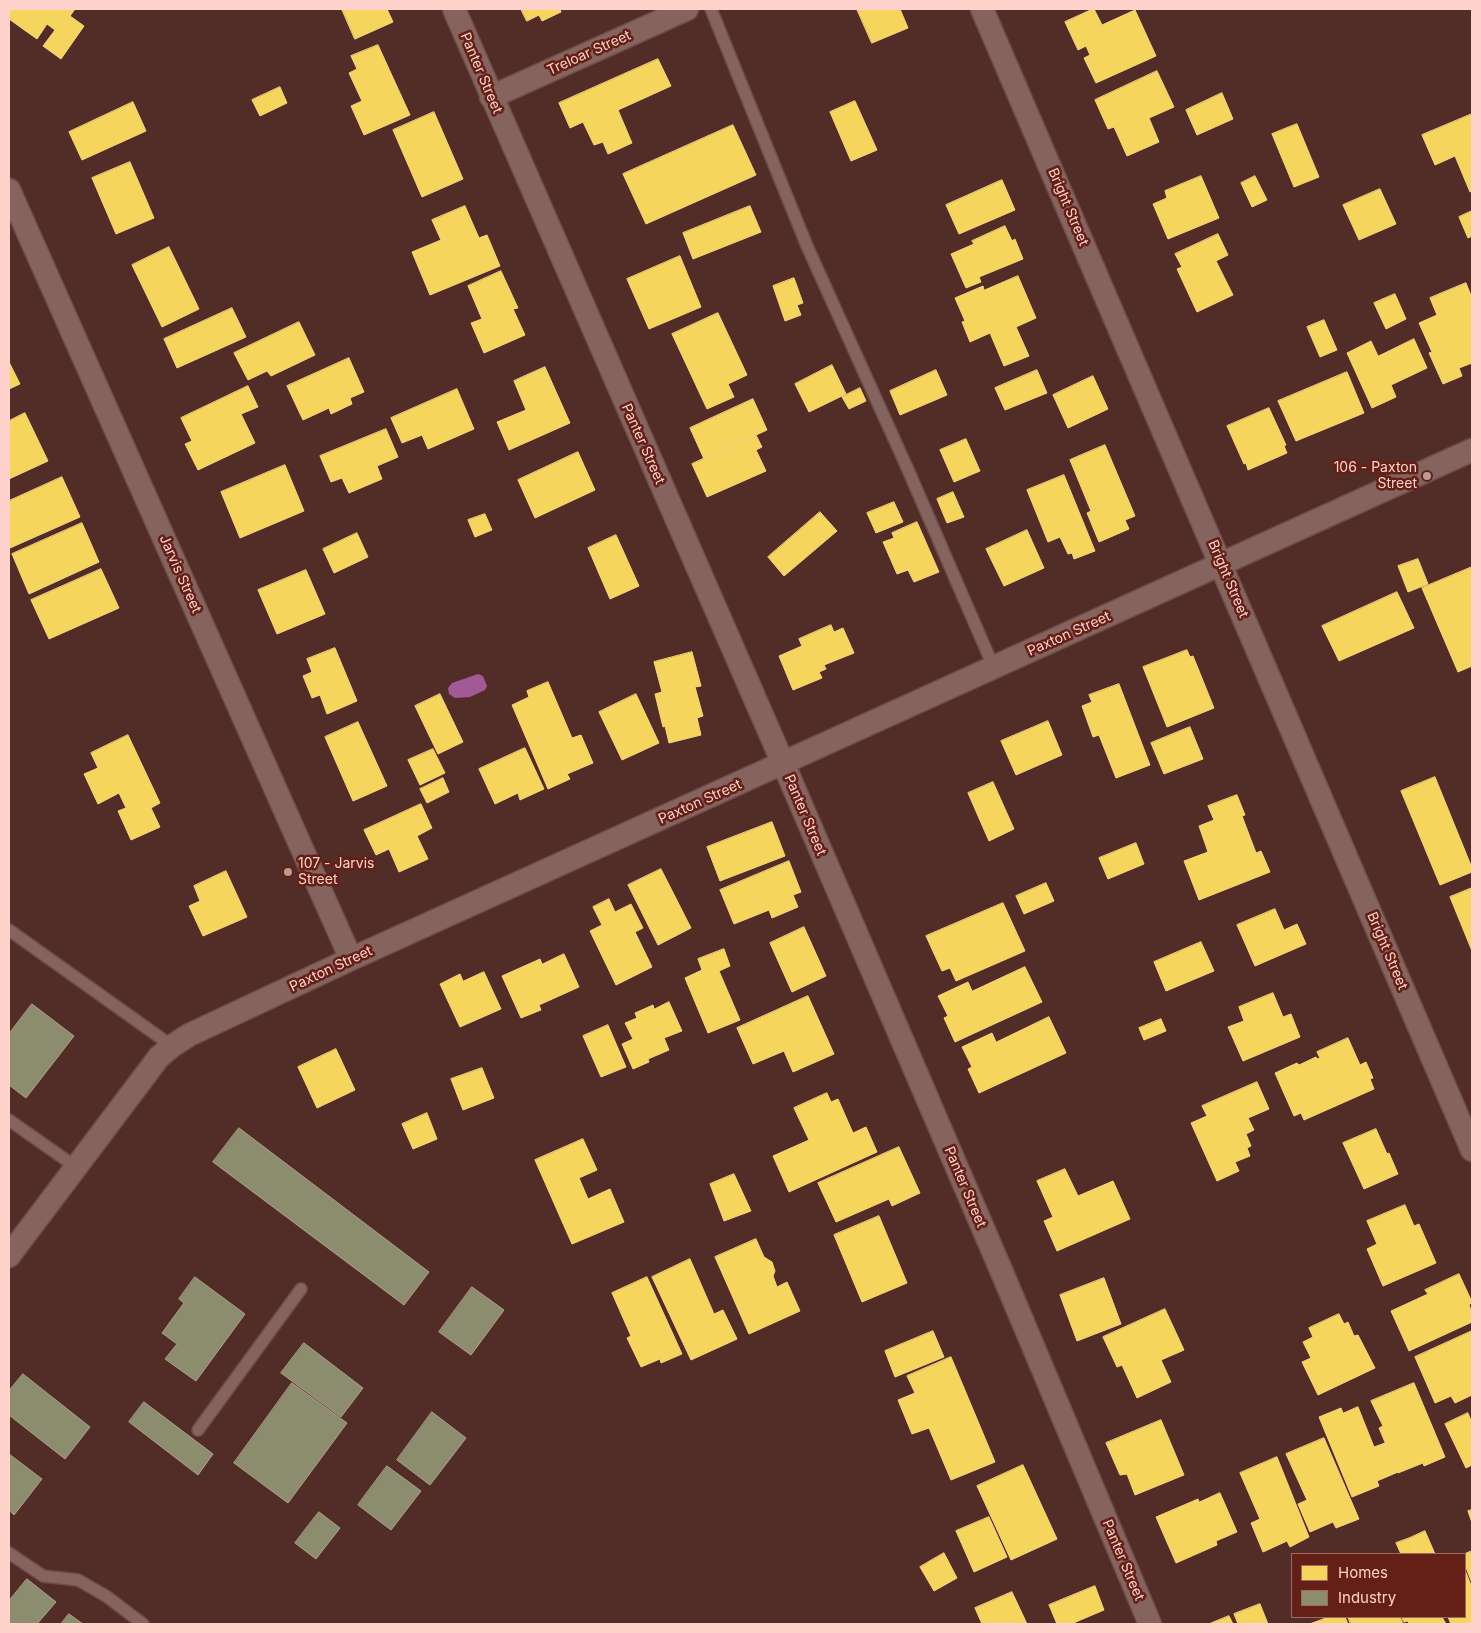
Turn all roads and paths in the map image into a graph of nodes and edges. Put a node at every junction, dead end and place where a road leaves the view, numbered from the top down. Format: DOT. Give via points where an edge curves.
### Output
graph roads {
  1 [pos="454,9"];
  2 [pos="687,9"];
  3 [pos="712,9"];
  4 [pos="982,9"];
  5 [pos="491,97"];
  6 [pos="9,190"];
  7 [pos="1472,450"];
  8 [pos="1222,565"];
  9 [pos="994,668"];
  10 [pos="783,764"];
  11 [pos="9,930"];
  12 [pos="351,959"];
  13 [pos="172,1046"];
  14 [pos="9,1120"];
  15 [pos="1472,1150"];
  16 [pos="76,1167"];
  17 [pos="9,1256"];
  18 [pos="301,1289"];
  19 [pos="198,1430"];
  20 [pos="9,1553"];
  21 [pos="143,1624"];
  22 [pos="1150,1624"];
  1 -- 5 [label="street, Panter Street"];
  2 -- 5 [label="street, Treloar Street"];
  3 -- 9 [label="lane" via="807,246"];
  4 -- 8 [label="street, Bright Street"];
  5 -- 10 [label="street, Panter Street"];
  6 -- 12 [label="street, Jarvis Street"];
  7 -- 8 [label="street, Paxton Street"];
  8 -- 9 [label="street, Paxton Street"];
  8 -- 15 [label="street, Bright Street"];
  9 -- 10 [label="street, Paxton Street"];
  10 -- 12 [label="street, Paxton Street"];
  10 -- 22 [label="street, Panter Street"];
  11 -- 13 [label="lane"];
  12 -- 13 [label="street, Paxton Street"];
  13 -- 16 [label="street, Paxton Street" via="159,1058"];
  14 -- 16 [label="lane"];
  16 -- 17 [label="street, Paxton Street"];
  18 -- 19 [label="lane"];
  20 -- 21 [label="lane" via="43,1576 78,1580"];
}
